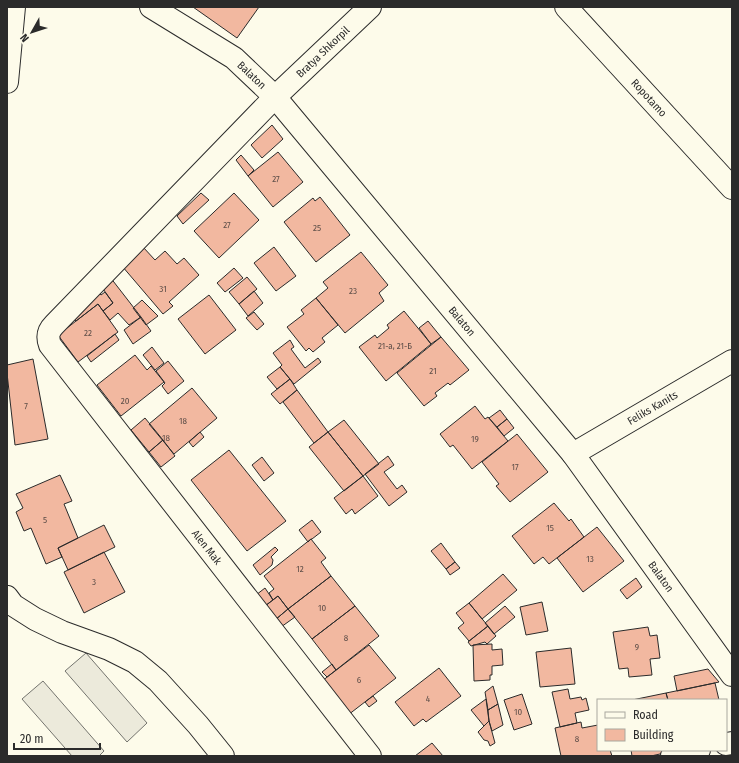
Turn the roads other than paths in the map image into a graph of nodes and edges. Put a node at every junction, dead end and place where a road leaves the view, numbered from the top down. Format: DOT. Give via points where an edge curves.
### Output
graph roads {
  1 [pos="14,7"];
  2 [pos="151,7"];
  3 [pos="370,7"];
  4 [pos="566,7"];
  5 [pos="7,82"];
  6 [pos="275,97"];
  7 [pos="732,188"];
  8 [pos="48,336"];
  9 [pos="732,361"];
  10 [pos="573,454"];
  11 [pos="7,597"];
  12 [pos="732,675"];
  13 [pos="694,751"];
  14 [pos="223,756"];
  15 [pos="370,756"];
  16 [pos="672,756"];
  1 -- 5 [label="street"];
  2 -- 6 [label="street, Balaton" via="234,58"];
  3 -- 6 [label="street, Bratya Shkorpil"];
  4 -- 7 [label="street, Ropotamo"];
  6 -- 8 [label="street, Bratya Shkorpil" via="54,325"];
  6 -- 10 [label="street, Balaton"];
  8 -- 15 [label="street, Alen Mak" via="50,345"];
  9 -- 10 [label="street, Feliks Kanits"];
  10 -- 12 [label="street, Balaton"];
  11 -- 14 [label="street" via="13,605 35,619 134,662 158,681 198,724"];
  13 -- 16 [label="street"];
}
